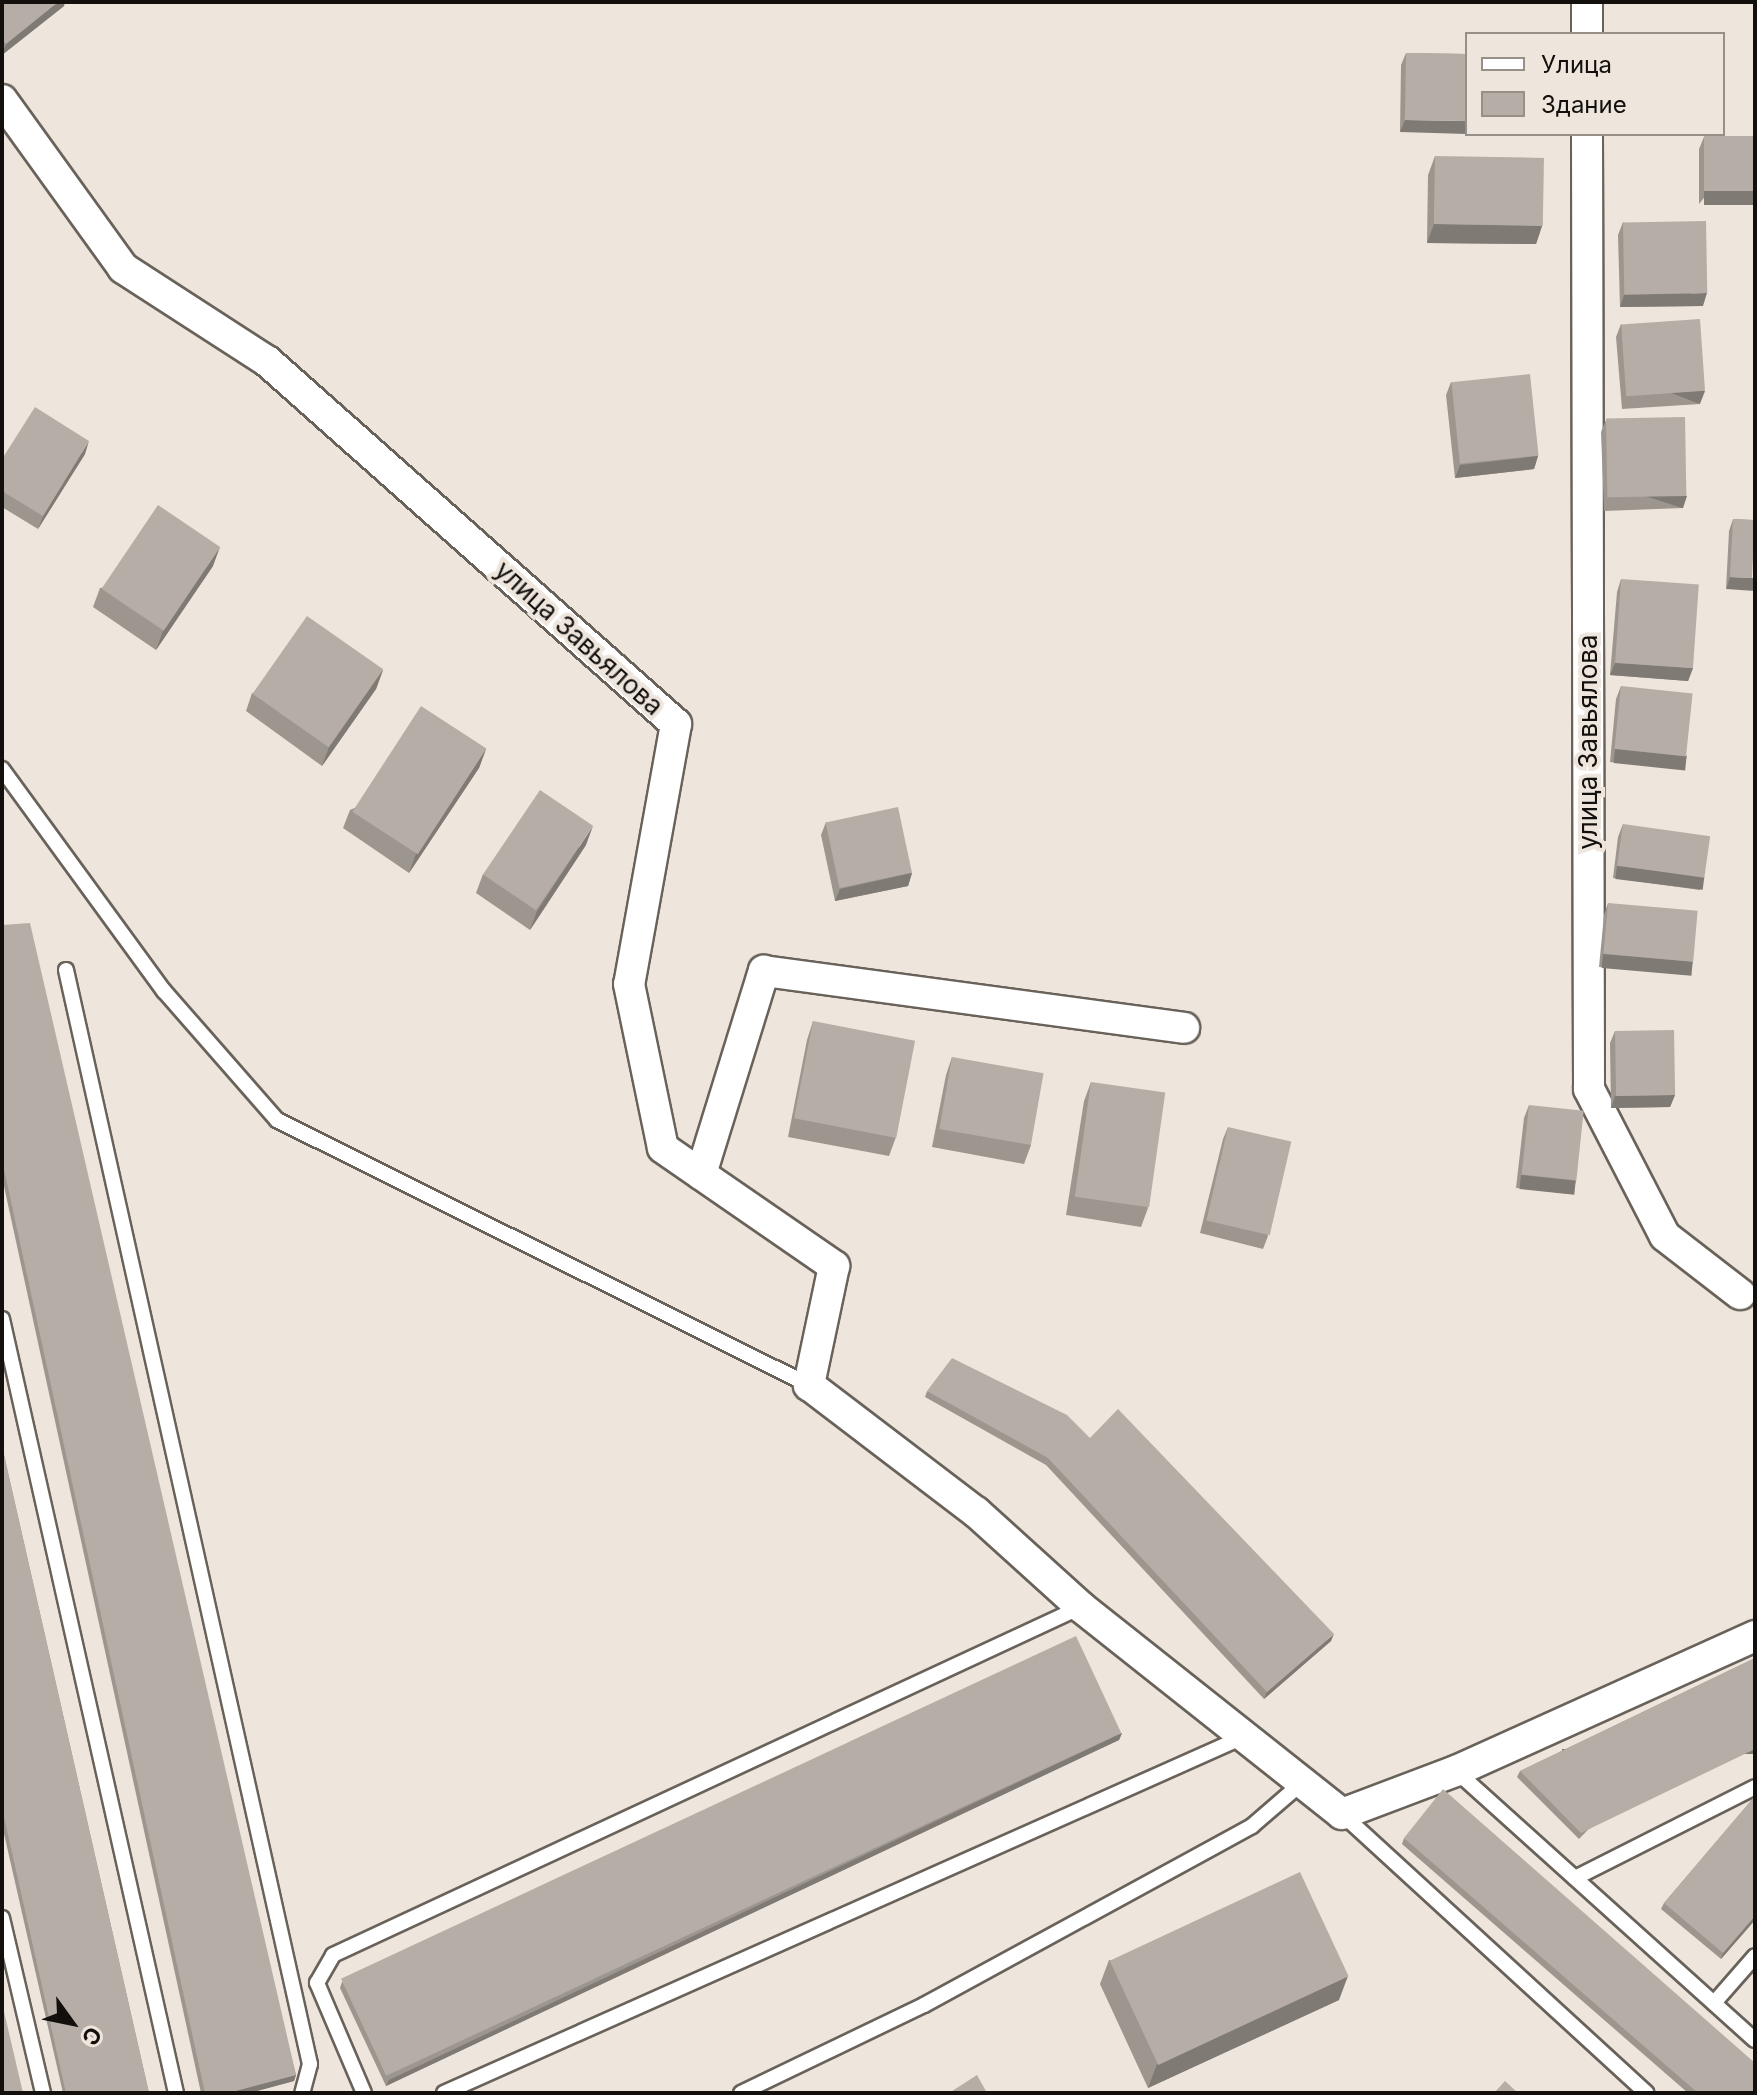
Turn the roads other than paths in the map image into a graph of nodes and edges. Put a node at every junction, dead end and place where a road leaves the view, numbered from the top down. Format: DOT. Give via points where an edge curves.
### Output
graph roads {
  1 [pos="1587,2"];
  2 [pos="1587,32"];
  3 [pos="2,100"];
  4 [pos="1587,136"];
  5 [pos="2,769"];
  6 [pos="66,970"];
  7 [pos="1184,1028"];
  8 [pos="701,1174"];
  9 [pos="1740,1294"];
  10 [pos="2,1319"];
  11 [pos="809,1385"];
  12 [pos="1081,1607"];
  13 [pos="1755,1636"];
  14 [pos="1241,1738"];
  15 [pos="1456,1771"];
  16 [pos="1305,1780"];
  17 [pos="1755,1787"];
  18 [pos="1342,1814"];
  19 [pos="1575,1878"];
  20 [pos="2,1918"];
  21 [pos="1755,1956"];
  22 [pos="1714,2003"];
  23 [pos="1755,2040"];
  24 [pos="43,2093"];
  25 [pos="176,2093"];
  26 [pos="302,2093"];
  27 [pos="364,2093"];
  28 [pos="444,2093"];
  29 [pos="741,2093"];
  30 [pos="1647,2093"];
  1 -- 2 [label="street"];
  3 -- 8 [label="street, улица Завьялова" via="123,268 267,361 676,724 629,984 663,1148"];
  4 -- 9 [label="street, улица Завьялова" via="1589,1089 1665,1236"];
  5 -- 11 [label="lane" via="164,991 277,1120"];
  6 -- 26 [label="lane" via="310,2064"];
  7 -- 8 [label="street" via="764,971"];
  8 -- 11 [label="street, улица Завьялова" via="834,1266"];
  10 -- 25 [label="lane"];
  11 -- 12 [label="street" via="976,1512"];
  12 -- 14 [label="street"];
  12 -- 27 [label="lane" via="333,1955 317,1983"];
  13 -- 15 [label="street"];
  14 -- 16 [label="street"];
  14 -- 28 [label="lane"];
  15 -- 18 [label="street"];
  15 -- 19 [label="lane"];
  16 -- 18 [label="street"];
  16 -- 29 [label="lane" via="1252,1826 924,2005"];
  17 -- 19 [label="lane"];
  18 -- 30 [label="lane"];
  19 -- 22 [label="lane"];
  20 -- 24 [label="lane"];
  21 -- 22 [label="lane"];
  22 -- 23 [label="lane"];
}
